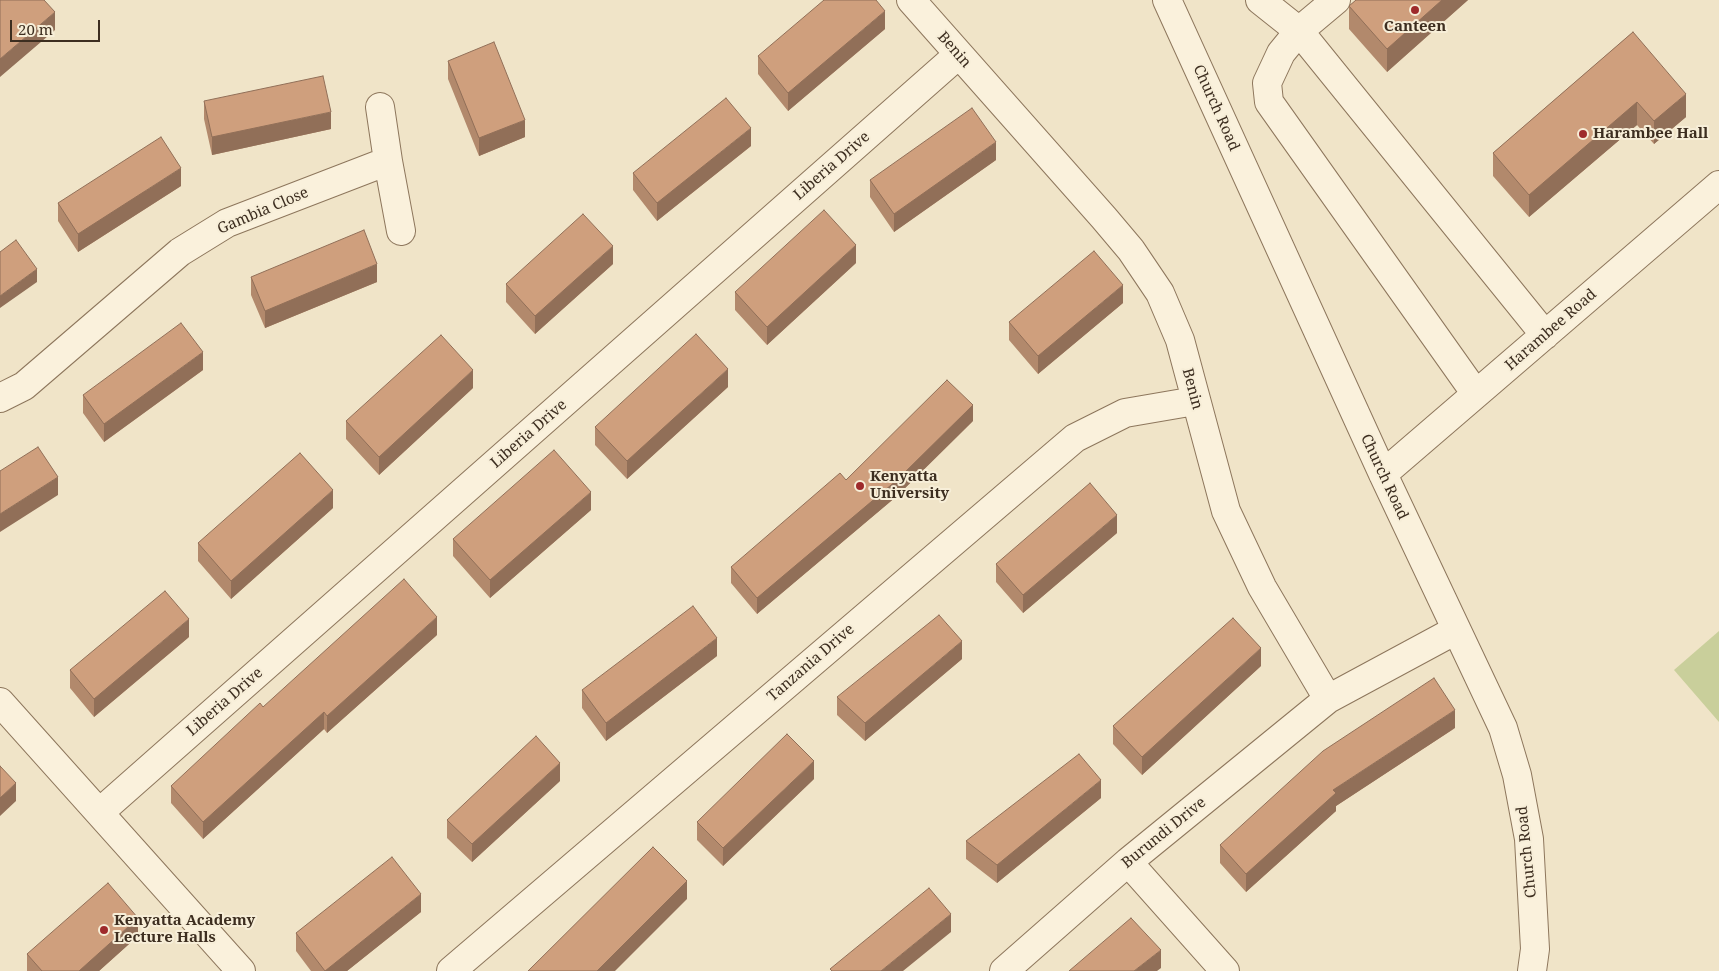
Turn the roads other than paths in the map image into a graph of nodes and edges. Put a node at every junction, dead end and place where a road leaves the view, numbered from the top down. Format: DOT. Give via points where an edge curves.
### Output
graph roads {
  1 [pos="911,0"];
  2 [pos="1167,0"];
  3 [pos="1260,0"];
  4 [pos="1336,0"];
  5 [pos="1299,32"];
  6 [pos="958,55"];
  7 [pos="380,107"];
  8 [pos="388,161"];
  9 [pos="1719,185"];
  10 [pos="401,231"];
  11 [pos="1545,335"];
  12 [pos="1476,394"];
  13 [pos="0,398"];
  14 [pos="1195,401"];
  15 [pos="1382,474"];
  16 [pos="1456,630"];
  17 [pos="1328,699"];
  18 [pos="0,702"];
  19 [pos="100,812"];
  20 [pos="1128,862"];
  21 [pos="241,971"];
  22 [pos="451,971"];
  23 [pos="1004,971"];
  24 [pos="1225,971"];
  25 [pos="1532,971"];
  1 -- 6 [label="lane, Benin"];
  2 -- 15 [label="lane, Church Road"];
  3 -- 5 [label="lane"];
  4 -- 5 [label="lane"];
  5 -- 11 [label="lane"];
  5 -- 12 [label="lane" via="1282,52 1269,76 1269,102"];
  6 -- 14 [label="lane, Benin" via="1131,250 1160,293 1180,340"];
  6 -- 19 [label="lane, Liberia Drive"];
  7 -- 8 [label="lane"];
  8 -- 10 [label="lane"];
  8 -- 13 [label="lane, Gambia Close" via="228,223 180,252 24,386"];
  9 -- 11 [label="lane, Harambee Road"];
  11 -- 12 [label="lane, Harambee Road"];
  12 -- 15 [label="lane, Harambee Road"];
  14 -- 17 [label="lane, Benin" via="1226,511 1242,547"];
  14 -- 22 [label="lane, Tanzania Drive" via="1125,413 1075,438"];
  15 -- 16 [label="lane, Church Road"];
  16 -- 17 [label="lane"];
  16 -- 25 [label="lane, Church Road" via="1503,728 1517,775 1529,839 1535,949"];
  17 -- 20 [label="lane, Burundi Drive"];
  18 -- 19 [label="lane"];
  19 -- 21 [label="lane"];
  20 -- 23 [label="lane, Burundi Drive"];
  20 -- 24 [label="lane"];
}
